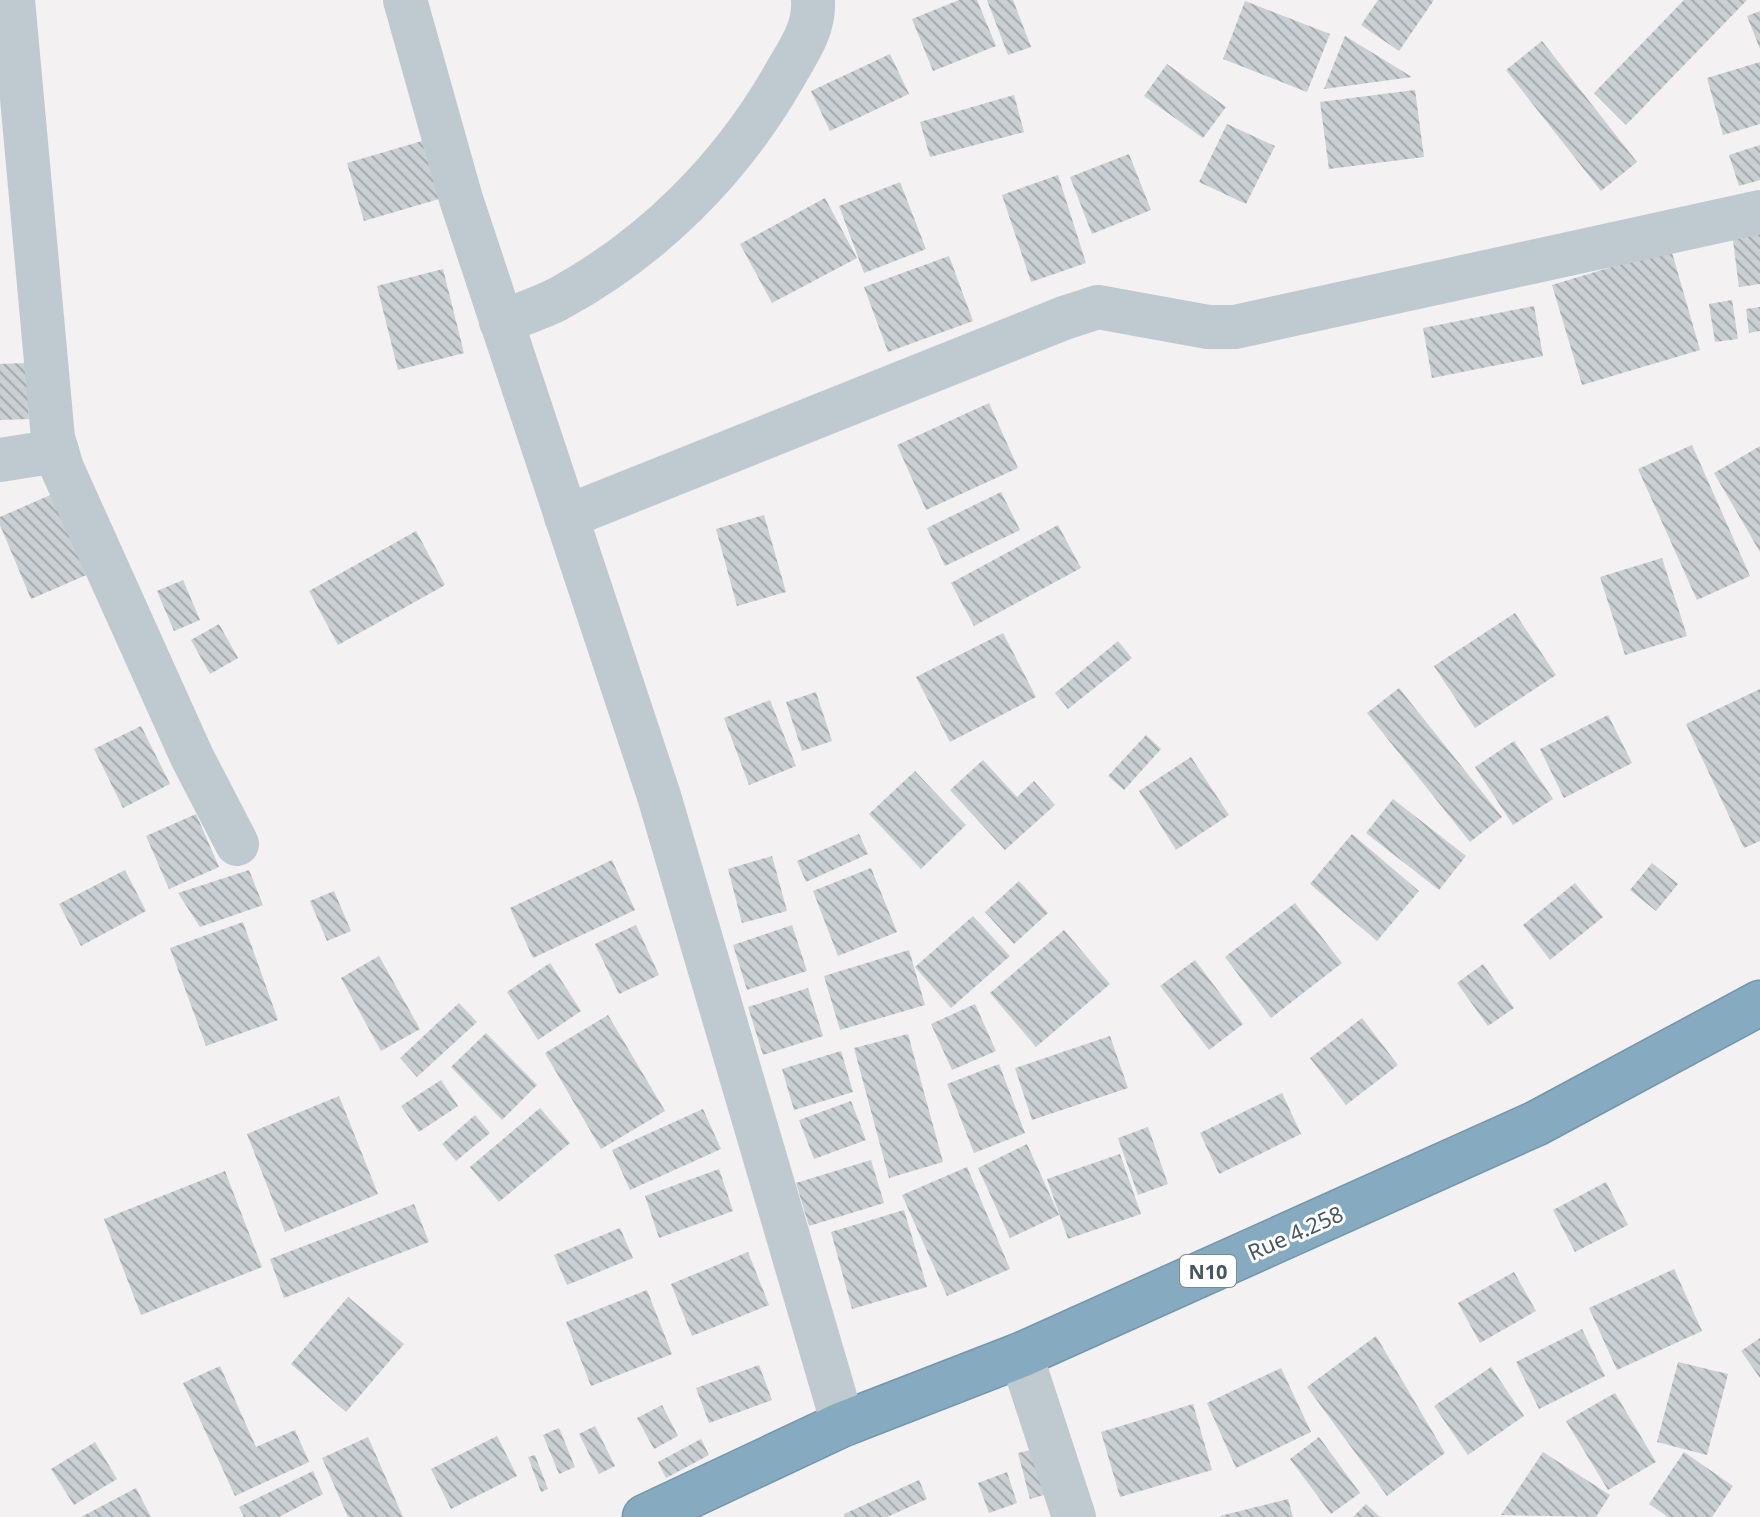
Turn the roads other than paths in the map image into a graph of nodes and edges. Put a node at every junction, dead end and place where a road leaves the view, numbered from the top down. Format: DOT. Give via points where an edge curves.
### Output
graph roads {
  1 [pos="13,0"];
  2 [pos="405,0"];
  3 [pos="813,0"];
  4 [pos="1760,212"];
  5 [pos="501,322"];
  6 [pos="57,451"];
  7 [pos="0,460"];
  8 [pos="566,517"];
  9 [pos="237,844"];
  10 [pos="1760,1003"];
  11 [pos="1021,1355"];
  12 [pos="843,1424"];
  13 [pos="645,1517"];
  14 [pos="1074,1517"];
  1 -- 6 [label="street"];
  2 -- 5 [label="street"];
  3 -- 5 [label="street" via="809,31 777,89 740,146 702,188 610,266 556,300"];
  4 -- 8 [label="street" via="1235,327 1098,307"];
  5 -- 8 [label="street"];
  6 -- 7 [label="street"];
  6 -- 9 [label="street" via="192,757"];
  8 -- 12 [label="street" via="659,796"];
  10 -- 11 [label="highway, Rue 4.258 / N10" via="1537,1123"];
  11 -- 12 [label="highway, Rue 4.258 / N10"];
  11 -- 14 [label="street"];
  12 -- 13 [label="highway, Rue 4.258 / N10"];
}
